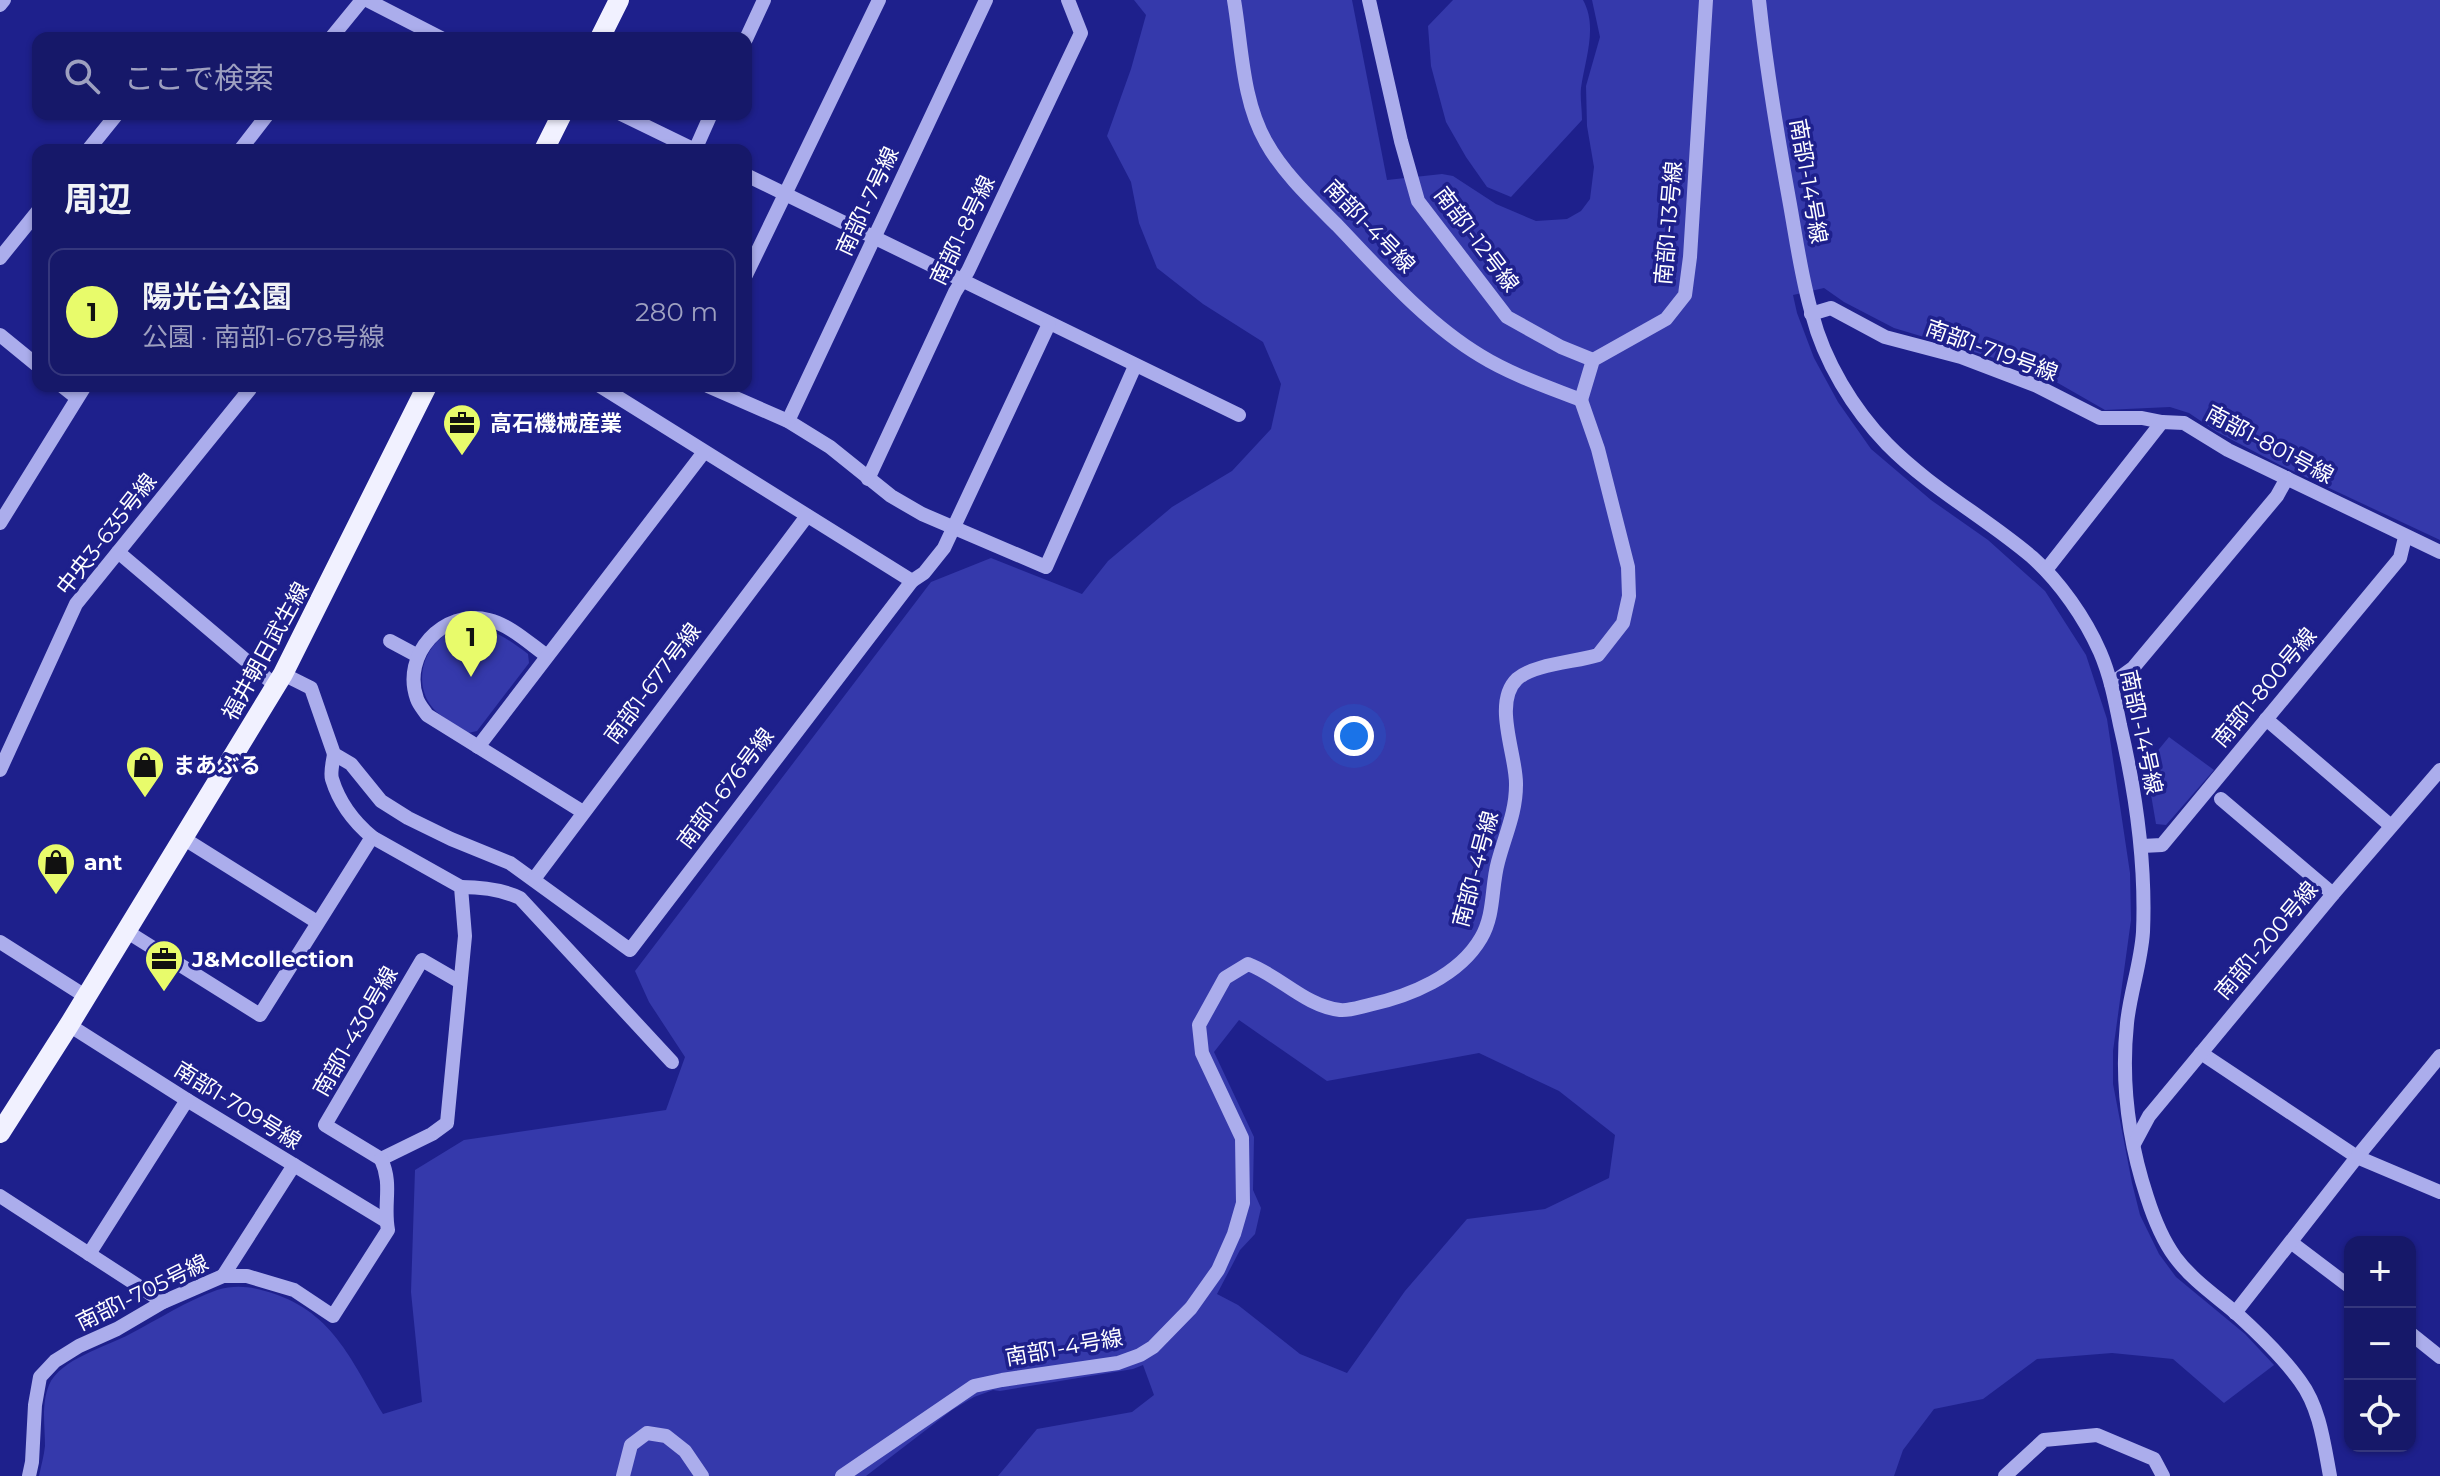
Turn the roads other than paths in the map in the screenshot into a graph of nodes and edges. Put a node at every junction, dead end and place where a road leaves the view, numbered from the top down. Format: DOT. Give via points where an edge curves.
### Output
graph roads {
  1 [pos="365,0"];
  2 [pos="619,0"];
  3 [pos="764,0"];
  4 [pos="879,0"];
  5 [pos="986,0"];
  6 [pos="1068,0"];
  7 [pos="1234,0"];
  8 [pos="1369,0"];
  9 [pos="1706,0"];
  10 [pos="1759,0"];
  11 [pos="336,32"];
  12 [pos="429,32"];
  13 [pos="603,32"];
  14 [pos="749,32"];
  15 [pos="112,120"];
  16 [pos="263,120"];
  17 [pos="559,120"];
  18 [pos="633,120"];
  19 [pos="708,120"];
  20 [pos="93,144"];
  21 [pos="245,144"];
  22 [pos="547,144"];
  23 [pos="683,144"];
  24 [pos="698,144"];
  25 [pos="752,178"];
  26 [pos="784,194"];
  27 [pos="32,218"];
  28 [pos="874,238"];
  29 [pos="0,258"];
  30 [pos="752,262"];
  31 [pos="961,281"];
  32 [pos="1811,314"];
  33 [pos="1049,324"];
  34 [pos="0,335"];
  35 [pos="1593,360"];
  36 [pos="32,361"];
  37 [pos="1135,366"];
  38 [pos="81,392"];
  39 [pos="248,392"];
  40 [pos="424,392"];
  41 [pos="609,392"];
  42 [pos="722,392"];
  43 [pos="1581,400"];
  44 [pos="1239,415"];
  45 [pos="788,421"];
  46 [pos="2162,422"];
  47 [pos="704,452"];
  48 [pos="2287,478"];
  49 [pos="868,479"];
  50 [pos="807,516"];
  51 [pos="0,523"];
  52 [pos="954,528"];
  53 [pos="2405,537"];
  54 [pos="118,552"];
  55 [pos="2440,552"];
  56 [pos="2046,570"];
  57 [pos="912,581"];
  58 [pos="390,641"];
  59 [pos="418,656"];
  60 [pos="547,656"];
  61 [pos="280,680"];
  62 [pos="2111,684"];
  63 [pos="2266,719"];
  64 [pos="478,747"];
  65 [pos="334,754"];
  66 [pos="0,770"];
  67 [pos="2440,770"];
  68 [pos="2221,799"];
  69 [pos="583,812"];
  70 [pos="2391,826"];
  71 [pos="372,837"];
  72 [pos="183,838"];
  73 [pos="2142,846"];
  74 [pos="534,879"];
  75 [pos="461,887"];
  76 [pos="2333,894"];
  77 [pos="317,922"];
  78 [pos="126,931"];
  79 [pos="0,942"];
  80 [pos="460,982"];
  81 [pos="85,996"];
  82 [pos="69,1025"];
  83 [pos="2201,1053"];
  84 [pos="2440,1056"];
  85 [pos="672,1062"];
  86 [pos="187,1100"];
  87 [pos="0,1133"];
  88 [pos="2134,1144"];
  89 [pos="2357,1157"];
  90 [pos="381,1159"];
  91 [pos="294,1165"];
  92 [pos="2440,1192"];
  93 [pos="0,1196"];
  94 [pos="386,1221"];
  95 [pos="2292,1243"];
  96 [pos="89,1254"];
  97 [pos="223,1276"];
  98 [pos="2344,1282"];
  99 [pos="163,1302"];
  100 [pos="2235,1313"];
  101 [pos="2416,1338"];
  102 [pos="2440,1357"];
  103 [pos="29,1476"];
  104 [pos="623,1476"];
  105 [pos="702,1476"];
  106 [pos="842,1476"];
  107 [pos="2005,1476"];
  108 [pos="2162,1476"];
  109 [pos="2329,1476"];
  1 -- 11 [label="street"];
  1 -- 12 [label="street"];
  2 -- 13 [label="main road"];
  3 -- 14 [label="street"];
  4 -- 26 [label="street"];
  5 -- 28 [label="street, 南部1-7号線"];
  6 -- 31 [label="street, 南部1-8号線" via="1081,33"];
  7 -- 43 [label="street, 南部1-4号線" via="1248,95 1265,142 1288,172 1451,336 1495,364"];
  8 -- 35 [label="street, 南部1-12号線" via="1418,201 1507,317"];
  9 -- 35 [label="street, 南部1-13号線" via="1685,295 1666,319"];
  10 -- 32 [label="street, 南部1-14号線" via="1778,140"];
  15 -- 20 [label="street"];
  16 -- 21 [label="street"];
  17 -- 22 [label="main road"];
  18 -- 23 [label="street"];
  19 -- 24 [label="street"];
  25 -- 26 [label="street"];
  26 -- 28 [label="street"];
  26 -- 30 [label="street"];
  27 -- 29 [label="street"];
  28 -- 31 [label="street"];
  28 -- 45 [label="street, 南部1-7号線"];
  31 -- 33 [label="street"];
  31 -- 49 [label="street, 南部1-8号線"];
  32 -- 46 [label="street, 南部1-719号線" via="1831,308 1885,337 1961,357 2100,418"];
  32 -- 56 [label="street, 南部1-14号線" via="1848,394 1886,443"];
  33 -- 37 [label="street"];
  33 -- 52 [label="street"];
  34 -- 36 [label="street"];
  35 -- 43 [label="street"];
  37 -- 44 [label="street"];
  37 -- 52 [label="street" via="1046,567"];
  38 -- 51 [label="street"];
  39 -- 54 [label="street, 中央3-635号線"];
  40 -- 61 [label="main road, 福井朝日武生線"];
  41 -- 47 [label="street"];
  42 -- 45 [label="street"];
  43 -- 106 [label="street, 南部1-4号線" via="1616,517 1629,596 1623,623 1598,655 1535,669 1509,691 1506,717 1516,782 1513,818 1496,867 1493,907 1467,959 1430,984 1343,1011 1317,1005 1248,964 1225,978 1199,1025 1202,1053 1242,1138 1243,1203 1218,1270 1191,1308 1153,1347 1118,1363 974,1386"];
  45 -- 49 [label="street"];
  46 -- 48 [label="street, 南部1-801号線" via="2184,423"];
  46 -- 56 [label="street"];
  47 -- 50 [label="street"];
  47 -- 60 [label="street"];
  48 -- 53 [label="street, 南部1-801号線"];
  48 -- 62 [label="street" via="2133,668"];
  49 -- 52 [label="street"];
  50 -- 57 [label="street"];
  50 -- 69 [label="street, 南部1-677号線"];
  52 -- 57 [label="street" via="944,548"];
  53 -- 55 [label="street, 南部1-801号線"];
  53 -- 63 [label="street, 南部1-800号線" via="2400,558"];
  54 -- 61 [label="street, 南部1-676号線"];
  54 -- 66 [label="street, 中央3-635号線" via="76,604"];
  56 -- 62 [label="street, 南部1-14号線" via="2077,611"];
  57 -- 74 [label="street, 南部1-676号線" via="630,950"];
  58 -- 59 [label="street"];
  59 -- 60 [label="street" via="437,631 468,618 504,627"];
  59 -- 64 [label="street" via="417,701 427,715"];
  60 -- 64 [label="street"];
  61 -- 65 [label="street, 南部1-676号線" via="311,688"];
  61 -- 72 [label="main road, 福井朝日武生線"];
  62 -- 73 [label="street, 南部1-14号線"];
  63 -- 70 [label="street"];
  63 -- 73 [label="street, 南部1-800号線" via="2162,845"];
  64 -- 69 [label="street"];
  65 -- 71 [label="street" via="331,777 346,809"];
  65 -- 74 [label="street, 南部1-676号線" via="351,764 381,801 408,818"];
  67 -- 70 [label="street, 南部1-200号線"];
  68 -- 76 [label="street"];
  69 -- 74 [label="street, 南部1-677号線"];
  70 -- 76 [label="street, 南部1-200号線"];
  71 -- 75 [label="street"];
  71 -- 77 [label="street"];
  72 -- 77 [label="street"];
  72 -- 78 [label="main road, 福井朝日武生線"];
  73 -- 88 [label="street, 南部1-14号線" via="2142,937 2124,1071"];
  75 -- 80 [label="street" via="465,936"];
  75 -- 85 [label="street" via="520,898"];
  76 -- 83 [label="street, 南部1-200号線"];
  77 -- 78 [label="street" via="260,1015"];
  78 -- 81 [label="main road, 福井朝日武生線"];
  79 -- 81 [label="street"];
  80 -- 90 [label="street" via="447,1123"];
  80 -- 90 [label="street, 南部1-430号線" via="422,960 325,1125"];
  81 -- 82 [label="main road, 福井朝日武生線"];
  82 -- 86 [label="street, 南部1-709号線"];
  82 -- 87 [label="main road, 福井朝日武生線"];
  83 -- 88 [label="street, 南部1-200号線" via="2149,1116"];
  83 -- 89 [label="street"];
  84 -- 89 [label="street"];
  86 -- 91 [label="street, 南部1-709号線"];
  86 -- 96 [label="street"];
  88 -- 100 [label="street, 南部1-14号線" via="2158,1230 2187,1272"];
  89 -- 92 [label="street"];
  89 -- 95 [label="street"];
  90 -- 94 [label="street, 南部1-705号線" via="388,1174"];
  91 -- 94 [label="street, 南部1-709号線"];
  91 -- 97 [label="street"];
  93 -- 96 [label="street"];
  94 -- 97 [label="street, 南部1-705号線" via="388,1230 333,1316 294,1290 247,1276"];
  95 -- 98 [label="street"];
  95 -- 100 [label="street"];
  96 -- 99 [label="street"];
  97 -- 99 [label="street, 南部1-705号線"];
  99 -- 103 [label="street, 南部1-705号線" via="79,1346 40,1377"];
  100 -- 109 [label="street, 南部1-14号線" via="2308,1393"];
  101 -- 102 [label="street"];
  104 -- 105 [label="street" via="631,1445 647,1433 666,1436 685,1451"];
  107 -- 108 [label="street" via="2044,1440 2097,1435 2154,1459"];
}
